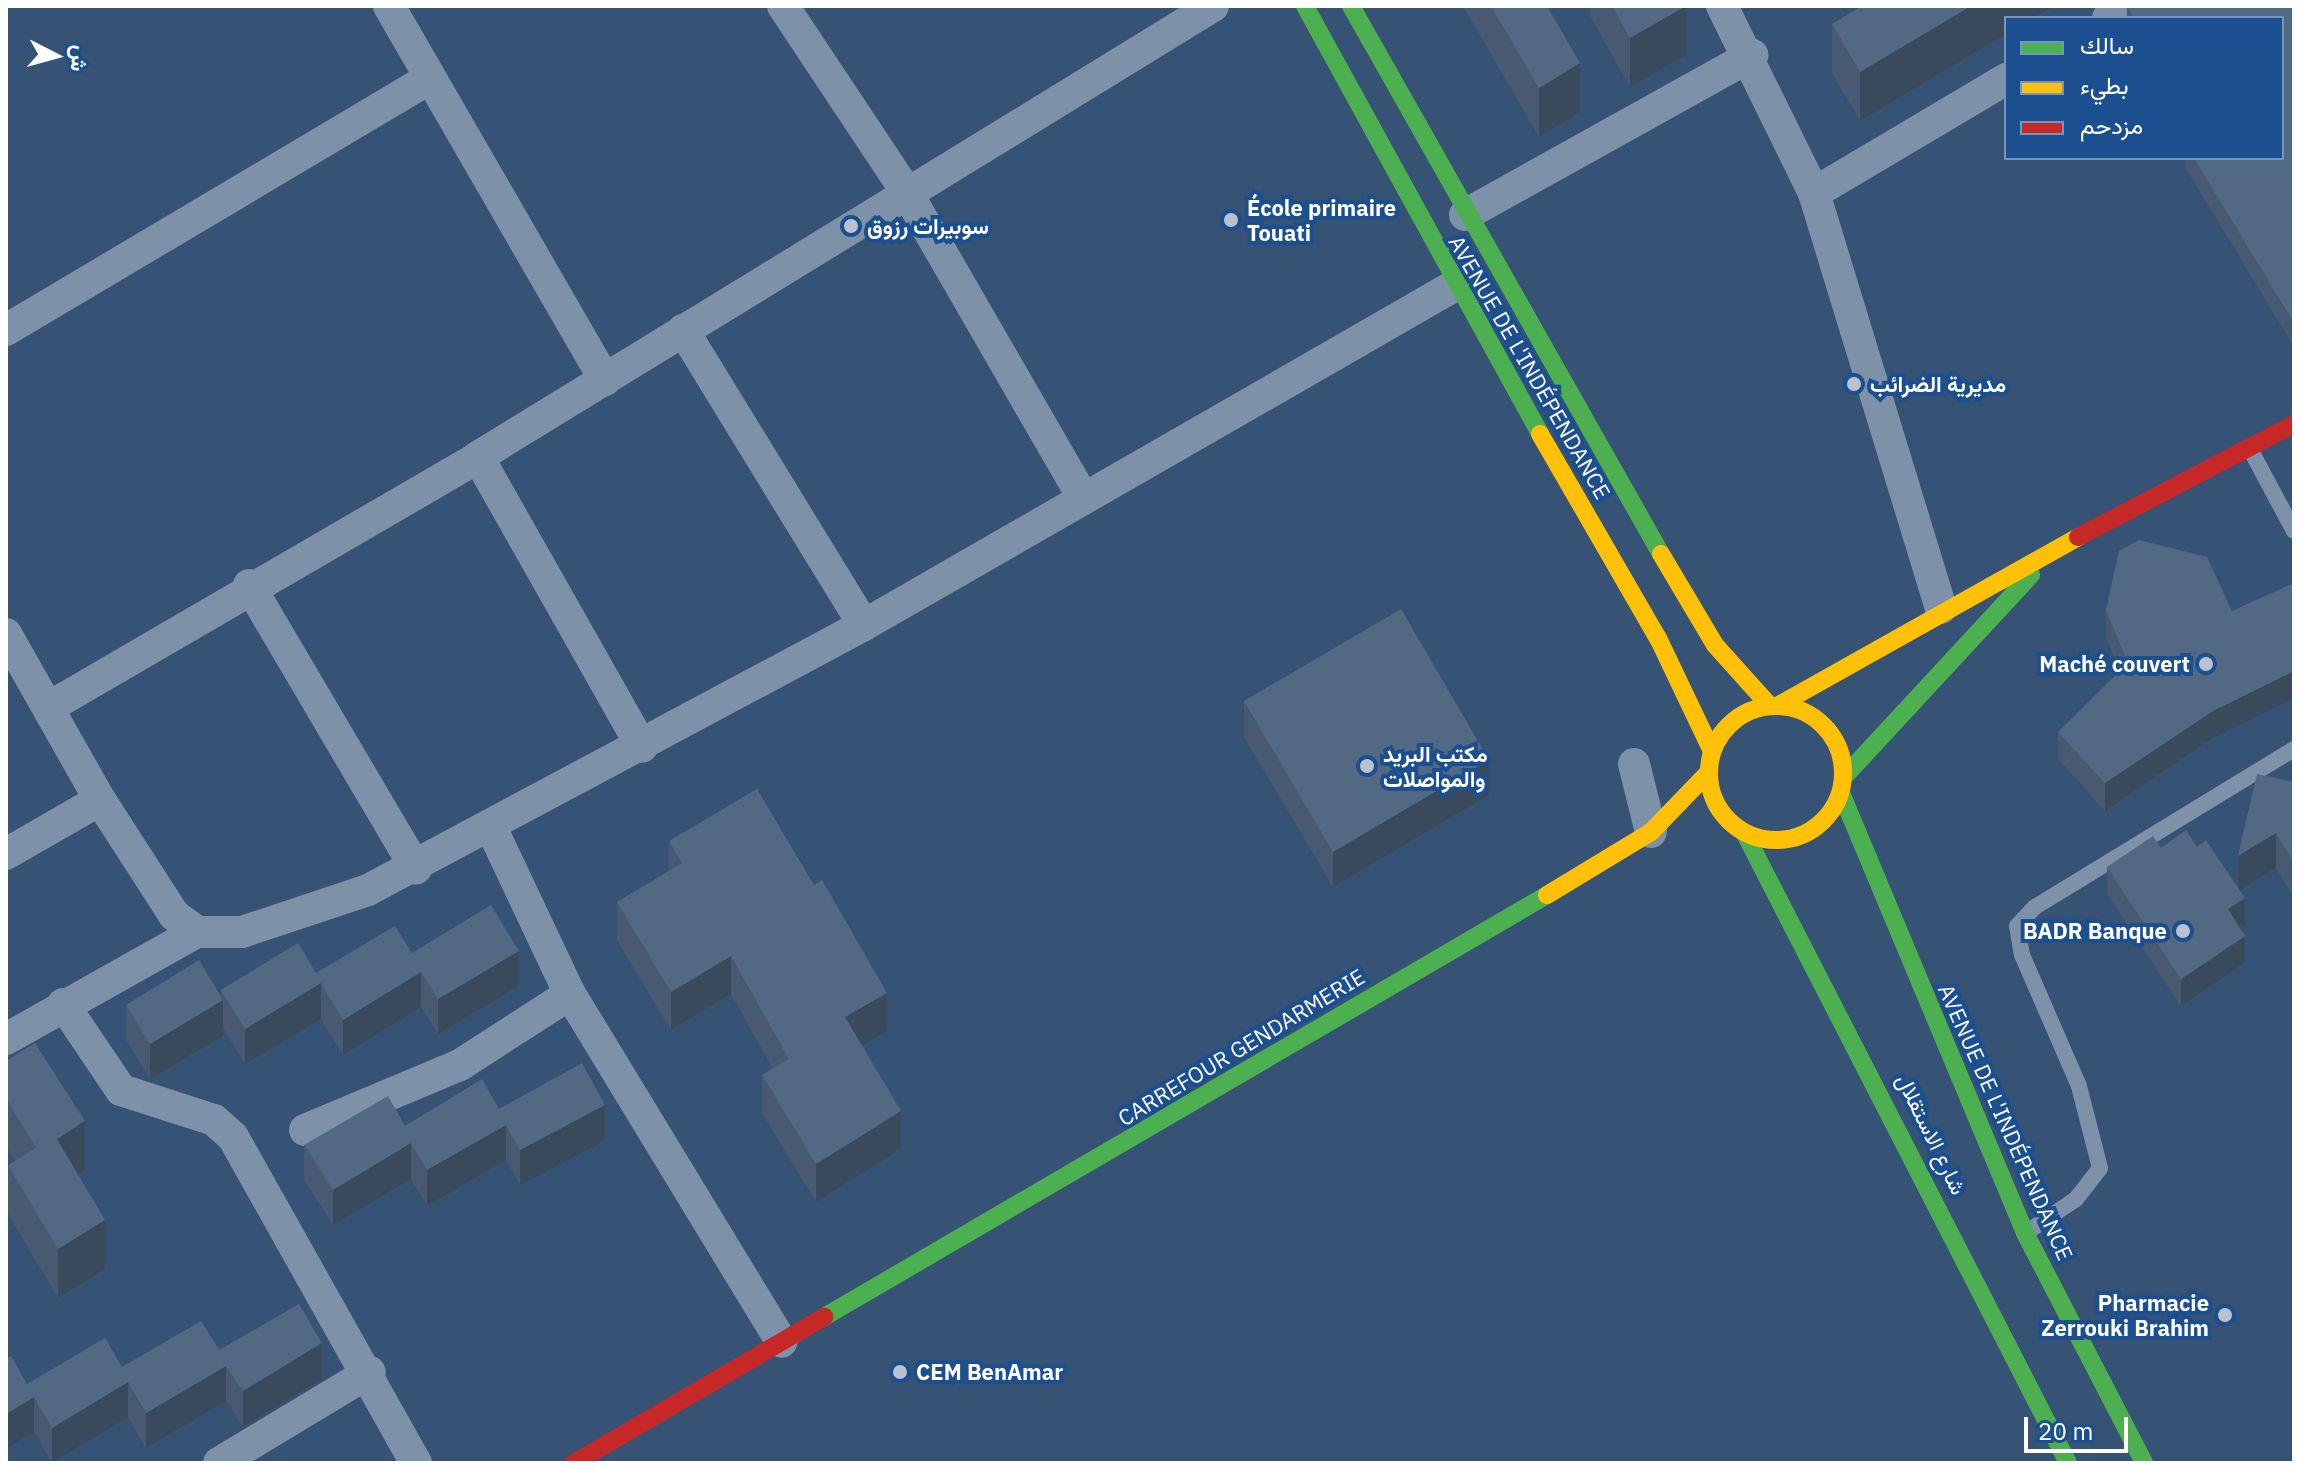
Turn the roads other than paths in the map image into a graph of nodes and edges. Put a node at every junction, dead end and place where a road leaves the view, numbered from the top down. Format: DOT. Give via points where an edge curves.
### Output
graph roads {
  1 [pos="389,6"];
  2 [pos="783,6"];
  3 [pos="1213,6"];
  4 [pos="1305,6"];
  5 [pos="1351,6"];
  6 [pos="1722,6"];
  7 [pos="1752,55"];
  8 [pos="428,79"];
  9 [pos="2004,80"];
  10 [pos="906,191"];
  11 [pos="1814,193"];
  12 [pos="1465,215"];
  13 [pos="1454,286"];
  14 [pos="6,330"];
  15 [pos="683,330"];
  16 [pos="605,380"];
  17 [pos="2294,424"];
  18 [pos="2250,449"];
  19 [pos="478,457"];
  20 [pos="1083,497"];
  21 [pos="2294,531"];
  22 [pos="2046,558"];
  23 [pos="249,585"];
  24 [pos="1941,608"];
  25 [pos="864,625"];
  26 [pos="8,641"];
  27 [pos="51,706"];
  28 [pos="1774,706"];
  29 [pos="642,747"];
  30 [pos="2294,749"];
  31 [pos="1712,751"];
  32 [pos="1634,764"];
  33 [pos="1709,772"];
  34 [pos="1842,786"];
  35 [pos="100,800"];
  36 [pos="490,825"];
  37 [pos="1737,827"];
  38 [pos="1651,832"];
  39 [pos="6,854"];
  40 [pos="416,868"];
  41 [pos="197,932"];
  42 [pos="570,994"];
  43 [pos="63,1004"];
  44 [pos="6,1039"];
  45 [pos="305,1130"];
  46 [pos="2025,1233"];
  47 [pos="782,1342"];
  48 [pos="370,1372"];
  49 [pos="219,1463"];
  50 [pos="416,1463"];
  51 [pos="574,1463"];
  52 [pos="2068,1463"];
  53 [pos="2144,1463"];
  1 -- 8 [label="street"];
  2 -- 10 [label="street"];
  3 -- 10 [label="street"];
  4 -- 13 [label="main road, AVENUE DE L'INDÉPENDANCE"];
  5 -- 12 [label="main road, AVENUE DE L'INDÉPENDANCE"];
  6 -- 7 [label="street"];
  7 -- 11 [label="street"];
  7 -- 12 [label="street"];
  8 -- 14 [label="street"];
  8 -- 16 [label="street"];
  9 -- 11 [label="street"];
  10 -- 15 [label="street"];
  10 -- 20 [label="street"];
  11 -- 24 [label="street"];
  12 -- 28 [label="main road, AVENUE DE L'INDÉPENDANCE" via="1715,645"];
  13 -- 20 [label="street"];
  13 -- 31 [label="main road, AVENUE DE L'INDÉPENDANCE" via="1658,638"];
  15 -- 16 [label="street"];
  15 -- 25 [label="street"];
  16 -- 19 [label="street"];
  17 -- 18 [label="main road"];
  18 -- 21 [label="lane"];
  18 -- 22 [label="main road"];
  19 -- 23 [label="street"];
  19 -- 29 [label="street"];
  20 -- 25 [label="street"];
  22 -- 24 [label="main road"];
  22 -- 34 [label="main road"];
  23 -- 27 [label="street"];
  23 -- 40 [label="street"];
  24 -- 28 [label="main road"];
  25 -- 29 [label="street"];
  26 -- 27 [label="street"];
  27 -- 35 [label="street"];
  28 -- 31 [label="main road" via="1735,720"];
  28 -- 34 [label="main road" via="1826,728"];
  29 -- 36 [label="street"];
  30 -- 46 [label="lane" via="2035,907 2017,926 2022,955 2079,1086 2100,1168 2076,1199"];
  31 -- 33 [label="main road"];
  32 -- 38 [label="street"];
  33 -- 37 [label="main road"];
  33 -- 38 [label="main road, CARREFOUR GENDARMERIE"];
  34 -- 37 [label="main road" via="1818,825 1801,836 1762,839"];
  34 -- 46 [label="main road, AVENUE DE L'INDÉPENDANCE"];
  35 -- 39 [label="street"];
  35 -- 41 [label="street" via="174,915"];
  36 -- 40 [label="street"];
  36 -- 42 [label="street"];
  37 -- 38 [label="main road" via="1696,822"];
  37 -- 52 [label="main road, شارع الاستقلال" via="1881,1087"];
  38 -- 47 [label="main road, CARREFOUR GENDARMERIE"];
  40 -- 41 [label="street" via="242,932"];
  41 -- 43 [label="street"];
  42 -- 45 [label="street" via="460,1065"];
  42 -- 47 [label="street"];
  43 -- 44 [label="street"];
  43 -- 48 [label="street" via="121,1090 214,1120 233,1137"];
  46 -- 53 [label="main road, AVENUE DE L'INDÉPENDANCE"];
  47 -- 51 [label="main road, CARREFOUR GENDARMERIE"];
  48 -- 49 [label="street"];
  48 -- 50 [label="street"];
}
